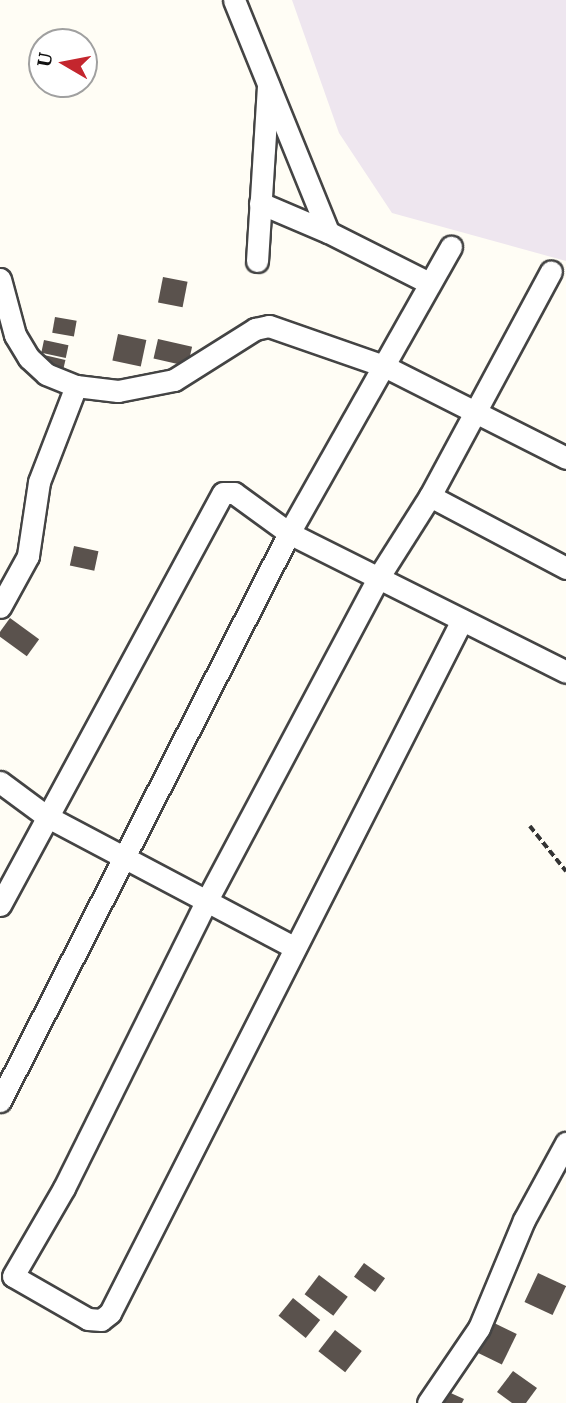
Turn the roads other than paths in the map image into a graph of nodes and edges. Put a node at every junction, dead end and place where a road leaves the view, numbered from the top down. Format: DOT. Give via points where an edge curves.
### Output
graph roads {
  1 [pos="234,0"];
  2 [pos="268,80"];
  3 [pos="260,203"];
  4 [pos="328,232"];
  5 [pos="451,247"];
  6 [pos="257,261"];
  7 [pos="551,271"];
  8 [pos="0,279"];
  9 [pos="429,283"];
  10 [pos="384,366"];
  11 [pos="76,386"];
  12 [pos="476,410"];
  13 [pos="564,453"];
  14 [pos="430,496"];
  15 [pos="289,533"];
  16 [pos="566,568"];
  17 [pos="378,578"];
  18 [pos="0,607"];
  19 [pos="462,620"];
  20 [pos="566,672"];
  21 [pos="0,782"];
  22 [pos="46,816"];
  23 [pos="123,858"];
  24 [pos="206,900"];
  25 [pos="0,905"];
  26 [pos="293,947"];
  27 [pos="0,1101"];
  28 [pos="566,1143"];
  29 [pos="7,1272"];
  30 [pos="428,1403"];
  1 -- 2 [label="street"];
  2 -- 3 [label="street"];
  2 -- 4 [label="street"];
  3 -- 4 [label="street"];
  3 -- 6 [label="street"];
  4 -- 9 [label="street"];
  5 -- 9 [label="street"];
  7 -- 12 [label="street"];
  8 -- 11 [label="street" via="15,335 29,358 46,373"];
  9 -- 10 [label="street"];
  10 -- 11 [label="street" via="269,326 255,329 174,380 118,391"];
  10 -- 12 [label="street"];
  10 -- 15 [label="street"];
  11 -- 18 [label="street" via="39,482 28,556"];
  12 -- 13 [label="street"];
  12 -- 14 [label="street"];
  14 -- 16 [label="street"];
  14 -- 17 [label="street"];
  15 -- 17 [label="street"];
  15 -- 22 [label="street" via="234,493 218,497"];
  15 -- 23 [label="street"];
  17 -- 19 [label="street"];
  17 -- 24 [label="street"];
  19 -- 20 [label="street"];
  19 -- 26 [label="street"];
  21 -- 22 [label="street"];
  22 -- 23 [label="street"];
  22 -- 25 [label="street"];
  23 -- 24 [label="street"];
  23 -- 27 [label="street"];
  24 -- 26 [label="street"];
  24 -- 29 [label="street" via="64,1188"];
  26 -- 29 [label="street" via="106,1318 88,1320"];
  28 -- 30 [label="street" via="524,1220 479,1328"];
}
